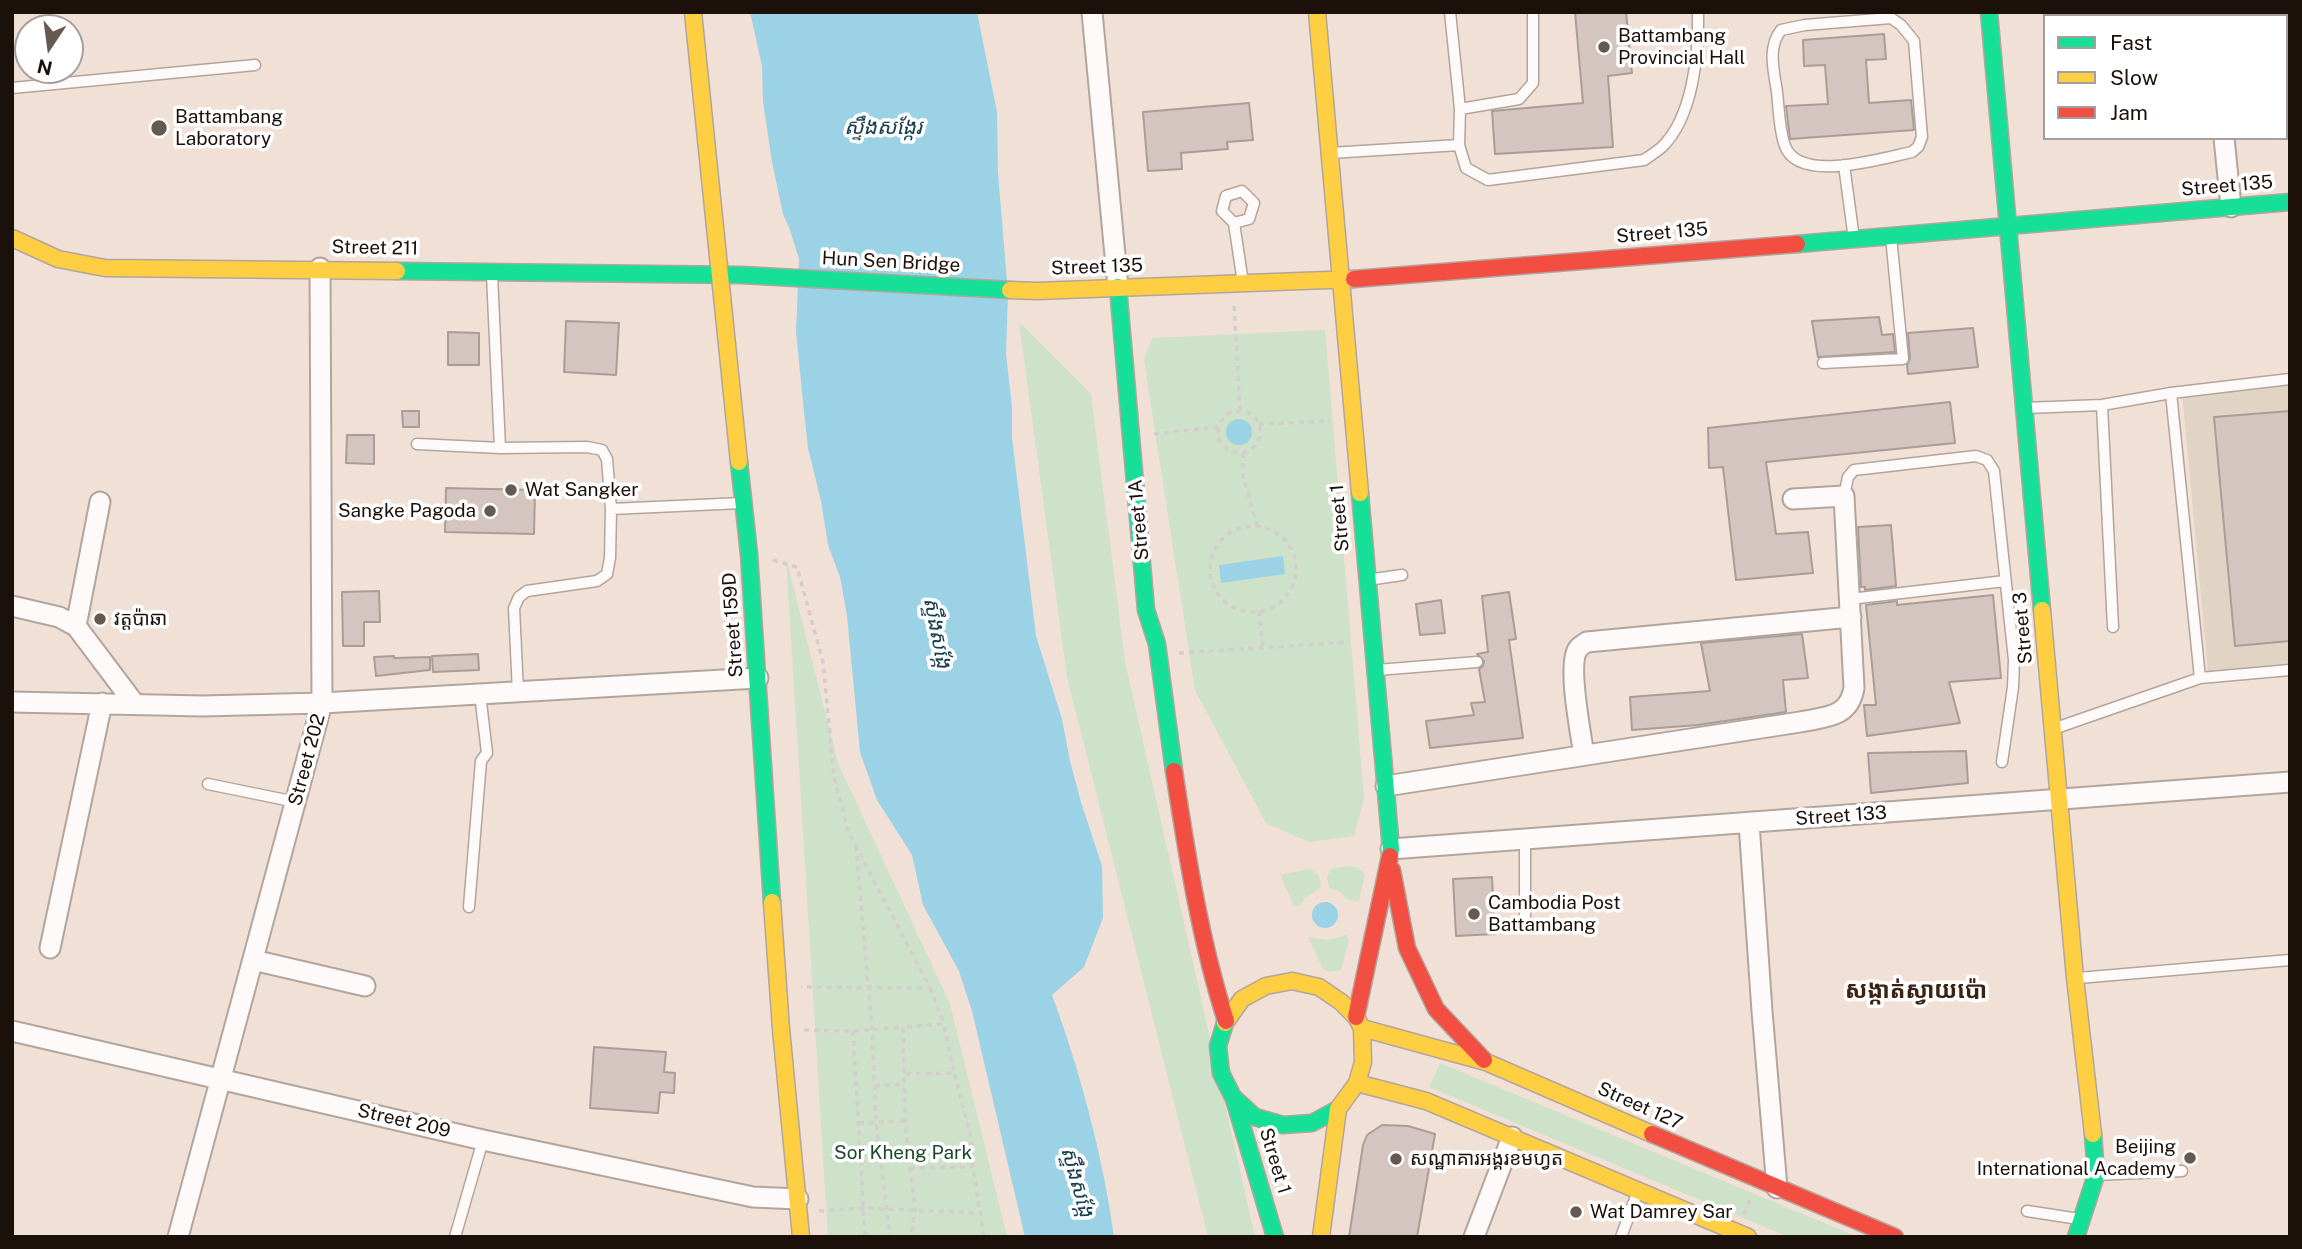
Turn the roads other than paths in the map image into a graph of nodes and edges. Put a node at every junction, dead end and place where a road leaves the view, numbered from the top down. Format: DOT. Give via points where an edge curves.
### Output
graph roads {
  1 [pos="693,12"];
  2 [pos="1092,12"];
  3 [pos="1317,12"];
  4 [pos="1450,12"];
  5 [pos="1533,12"];
  6 [pos="1698,12"];
  7 [pos="1989,12"];
  8 [pos="255,65"];
  9 [pos="12,88"];
  10 [pos="1460,109"];
  11 [pos="2224,140"];
  12 [pos="1459,145"];
  13 [pos="1330,153"];
  14 [pos="1844,165"];
  15 [pos="2290,202"];
  16 [pos="2231,207"];
  17 [pos="1234,223"];
  18 [pos="2008,227"];
  19 [pos="1891,236"];
  20 [pos="12,238"];
  21 [pos="1854,239"];
  22 [pos="320,268"];
  23 [pos="492,271"];
  24 [pos="720,275"];
  25 [pos="742,275"];
  26 [pos="1340,280"];
  27 [pos="1238,283"];
  28 [pos="1118,287"];
  29 [pos="1037,290"];
  30 [pos="1823,363"];
  31 [pos="2290,379"];
  32 [pos="2171,393"];
  33 [pos="2102,405"];
  34 [pos="2024,408"];
  35 [pos="417,444"];
  36 [pos="500,448"];
  37 [pos="1844,496"];
  38 [pos="1793,499"];
  39 [pos="100,502"];
  40 [pos="742,503"];
  41 [pos="611,509"];
  42 [pos="1402,576"];
  43 [pos="1367,580"];
  44 [pos="2006,581"];
  45 [pos="12,606"];
  46 [pos="1850,608"];
  47 [pos="76,626"];
  48 [pos="2113,627"];
  49 [pos="1477,662"];
  50 [pos="1375,670"];
  51 [pos="2290,670"];
  52 [pos="758,678"];
  53 [pos="2200,678"];
  54 [pos="518,692"];
  55 [pos="480,694"];
  56 [pos="12,702"];
  57 [pos="102,703"];
  58 [pos="134,703"];
  59 [pos="322,703"];
  60 [pos="2053,729"];
  61 [pos="1584,755"];
  62 [pos="2003,762"];
  63 [pos="2290,782"];
  64 [pos="208,784"];
  65 [pos="1386,786"];
  66 [pos="2059,801"];
  67 [pos="296,802"];
  68 [pos="1749,823"];
  69 [pos="1525,839"];
  70 [pos="1390,853"];
  71 [pos="469,907"];
  72 [pos="1525,926"];
  73 [pos="50,948"];
  74 [pos="253,960"];
  75 [pos="2290,960"];
  76 [pos="2075,978"];
  77 [pos="365,986"];
  78 [pos="1226,1021"];
  79 [pos="1359,1022"];
  80 [pos="12,1031"];
  81 [pos="1486,1062"];
  82 [pos="221,1078"];
  83 [pos="1357,1083"];
  84 [pos="1233,1097"];
  85 [pos="1338,1109"];
  86 [pos="1512,1137"];
  87 [pos="483,1140"];
  88 [pos="2182,1171"];
  89 [pos="2096,1175"];
  90 [pos="1777,1188"];
  91 [pos="1638,1191"];
  92 [pos="799,1206"];
  93 [pos="2027,1211"];
  94 [pos="2083,1219"];
  95 [pos="1742,1234"];
  96 [pos="178,1237"];
  97 [pos="455,1237"];
  98 [pos="801,1237"];
  99 [pos="1275,1237"];
  100 [pos="1321,1237"];
  101 [pos="1474,1237"];
  102 [pos="1622,1237"];
  103 [pos="1895,1237"];
  104 [pos="2076,1237"];
  1 -- 24 [label="street, Street 159D"];
  2 -- 28 [label="street, Street 1A"];
  3 -- 13 [label="street, Street 1"];
  4 -- 10 [label="lane"];
  5 -- 10 [label="lane" via="1533,83 1528,91 1519,99"];
  6 -- 12 [label="lane" via="1698,57 1687,101 1674,132 1644,160 1488,180 1466,168"];
  7 -- 18 [label="street, Street 3"];
  8 -- 9 [label="lane"];
  10 -- 12 [label="lane"];
  11 -- 16 [label="street"];
  12 -- 13 [label="lane"];
  13 -- 26 [label="street, Street 1"];
  14 -- 14 [label="lane" via="1812,167 1793,158 1785,148 1772,56 1774,39 1781,30 1805,25 1891,18 1914,41 1922,137 1912,152"];
  14 -- 21 [label="lane"];
  15 -- 16 [label="street, Street 135"];
  16 -- 18 [label="street, Street 135"];
  17 -- 27 [label="lane"];
  18 -- 19 [label="street, Street 135"];
  18 -- 34 [label="street, Street 3"];
  19 -- 21 [label="street, Street 135"];
  19 -- 30 [label="lane" via="1903,359"];
  20 -- 22 [label="street, Street 211" via="58,259 105,268"];
  21 -- 26 [label="street, Street 135"];
  22 -- 23 [label="street, Street 211"];
  22 -- 59 [label="street, Street 202"];
  23 -- 24 [label="street, Street 211"];
  23 -- 36 [label="lane"];
  24 -- 25 [label="street, Street 211"];
  24 -- 40 [label="street, Street 159D"];
  25 -- 29 [label="street, Hun Sen Bridge"];
  26 -- 27 [label="street, Street 135"];
  26 -- 43 [label="street, Street 1"];
  27 -- 28 [label="street, Street 135"];
  28 -- 29 [label="street, Street 135"];
  28 -- 78 [label="street, Street 1A" via="1146,610 1157,644 1193,892"];
  31 -- 32 [label="lane"];
  32 -- 33 [label="lane"];
  32 -- 53 [label="lane"];
  33 -- 34 [label="lane"];
  33 -- 48 [label="lane"];
  34 -- 60 [label="street, Street 3"];
  35 -- 36 [label="lane"];
  36 -- 41 [label="lane" via="602,450 607,459"];
  37 -- 38 [label="street"];
  37 -- 44 [label="lane" via="1854,470 1976,456 1987,460 1994,471"];
  37 -- 46 [label="street"];
  39 -- 47 [label="street"];
  40 -- 41 [label="lane"];
  40 -- 52 [label="street, Street 159D"];
  41 -- 54 [label="lane" via="607,574 597,581 527,591 519,597 514,608"];
  42 -- 43 [label="lane"];
  43 -- 50 [label="street, Street 1"];
  44 -- 46 [label="lane"];
  44 -- 62 [label="lane" via="2014,660"];
  45 -- 47 [label="street" via="60,617"];
  46 -- 61 [label="street" via="1854,688 1844,709 1800,722"];
  46 -- 61 [label="street" via="1587,642 1574,656"];
  47 -- 58 [label="street"];
  49 -- 50 [label="lane"];
  50 -- 65 [label="street, Street 1"];
  51 -- 53 [label="lane"];
  52 -- 54 [label="street"];
  52 -- 92 [label="street, Street 159D" via="781,1029"];
  53 -- 60 [label="lane"];
  54 -- 55 [label="street"];
  55 -- 59 [label="street"];
  55 -- 71 [label="lane" via="487,753 481,761"];
  56 -- 57 [label="street"];
  57 -- 58 [label="street"];
  57 -- 73 [label="street"];
  58 -- 59 [label="street"];
  59 -- 67 [label="street, Street 202"];
  60 -- 66 [label="street, Street 3"];
  61 -- 65 [label="street"];
  63 -- 66 [label="street, Street 133"];
  64 -- 67 [label="lane"];
  65 -- 70 [label="street, Street 1"];
  66 -- 68 [label="street, Street 133"];
  66 -- 76 [label="street, Street 3"];
  67 -- 74 [label="street, Street 202"];
  68 -- 69 [label="street, Street 133"];
  68 -- 90 [label="street"];
  69 -- 70 [label="street, Street 133"];
  69 -- 72 [label="lane"];
  70 -- 79 [label="street, Street 1"];
  70 -- 81 [label="street" via="1407,948 1436,1009"];
  74 -- 77 [label="street"];
  74 -- 82 [label="street, Street 202"];
  75 -- 76 [label="lane"];
  76 -- 89 [label="street, Street 3"];
  78 -- 79 [label="street" via="1242,999 1266,986 1292,981 1319,987"];
  78 -- 84 [label="street" via="1218,1046 1221,1073"];
  79 -- 81 [label="street, Street 127"];
  79 -- 83 [label="street" via="1363,1062"];
  80 -- 82 [label="street, Street 209"];
  81 -- 90 [label="street, Street 127"];
  82 -- 87 [label="street, Street 209"];
  82 -- 96 [label="street, Street 202"];
  83 -- 85 [label="street"];
  83 -- 86 [label="street" via="1426,1101"];
  84 -- 85 [label="street" via="1255,1117 1283,1125 1312,1123"];
  84 -- 99 [label="street, Street 1"];
  85 -- 100 [label="street"];
  86 -- 91 [label="street"];
  86 -- 101 [label="street"];
  87 -- 92 [label="street, Street 209"];
  87 -- 97 [label="lane"];
  88 -- 89 [label="lane"];
  89 -- 94 [label="street, Street 3"];
  90 -- 103 [label="street, Street 127"];
  91 -- 95 [label="street"];
  91 -- 102 [label="lane"];
  92 -- 98 [label="street, Street 159D"];
  93 -- 94 [label="lane"];
  94 -- 104 [label="street, Street 3"];
}
